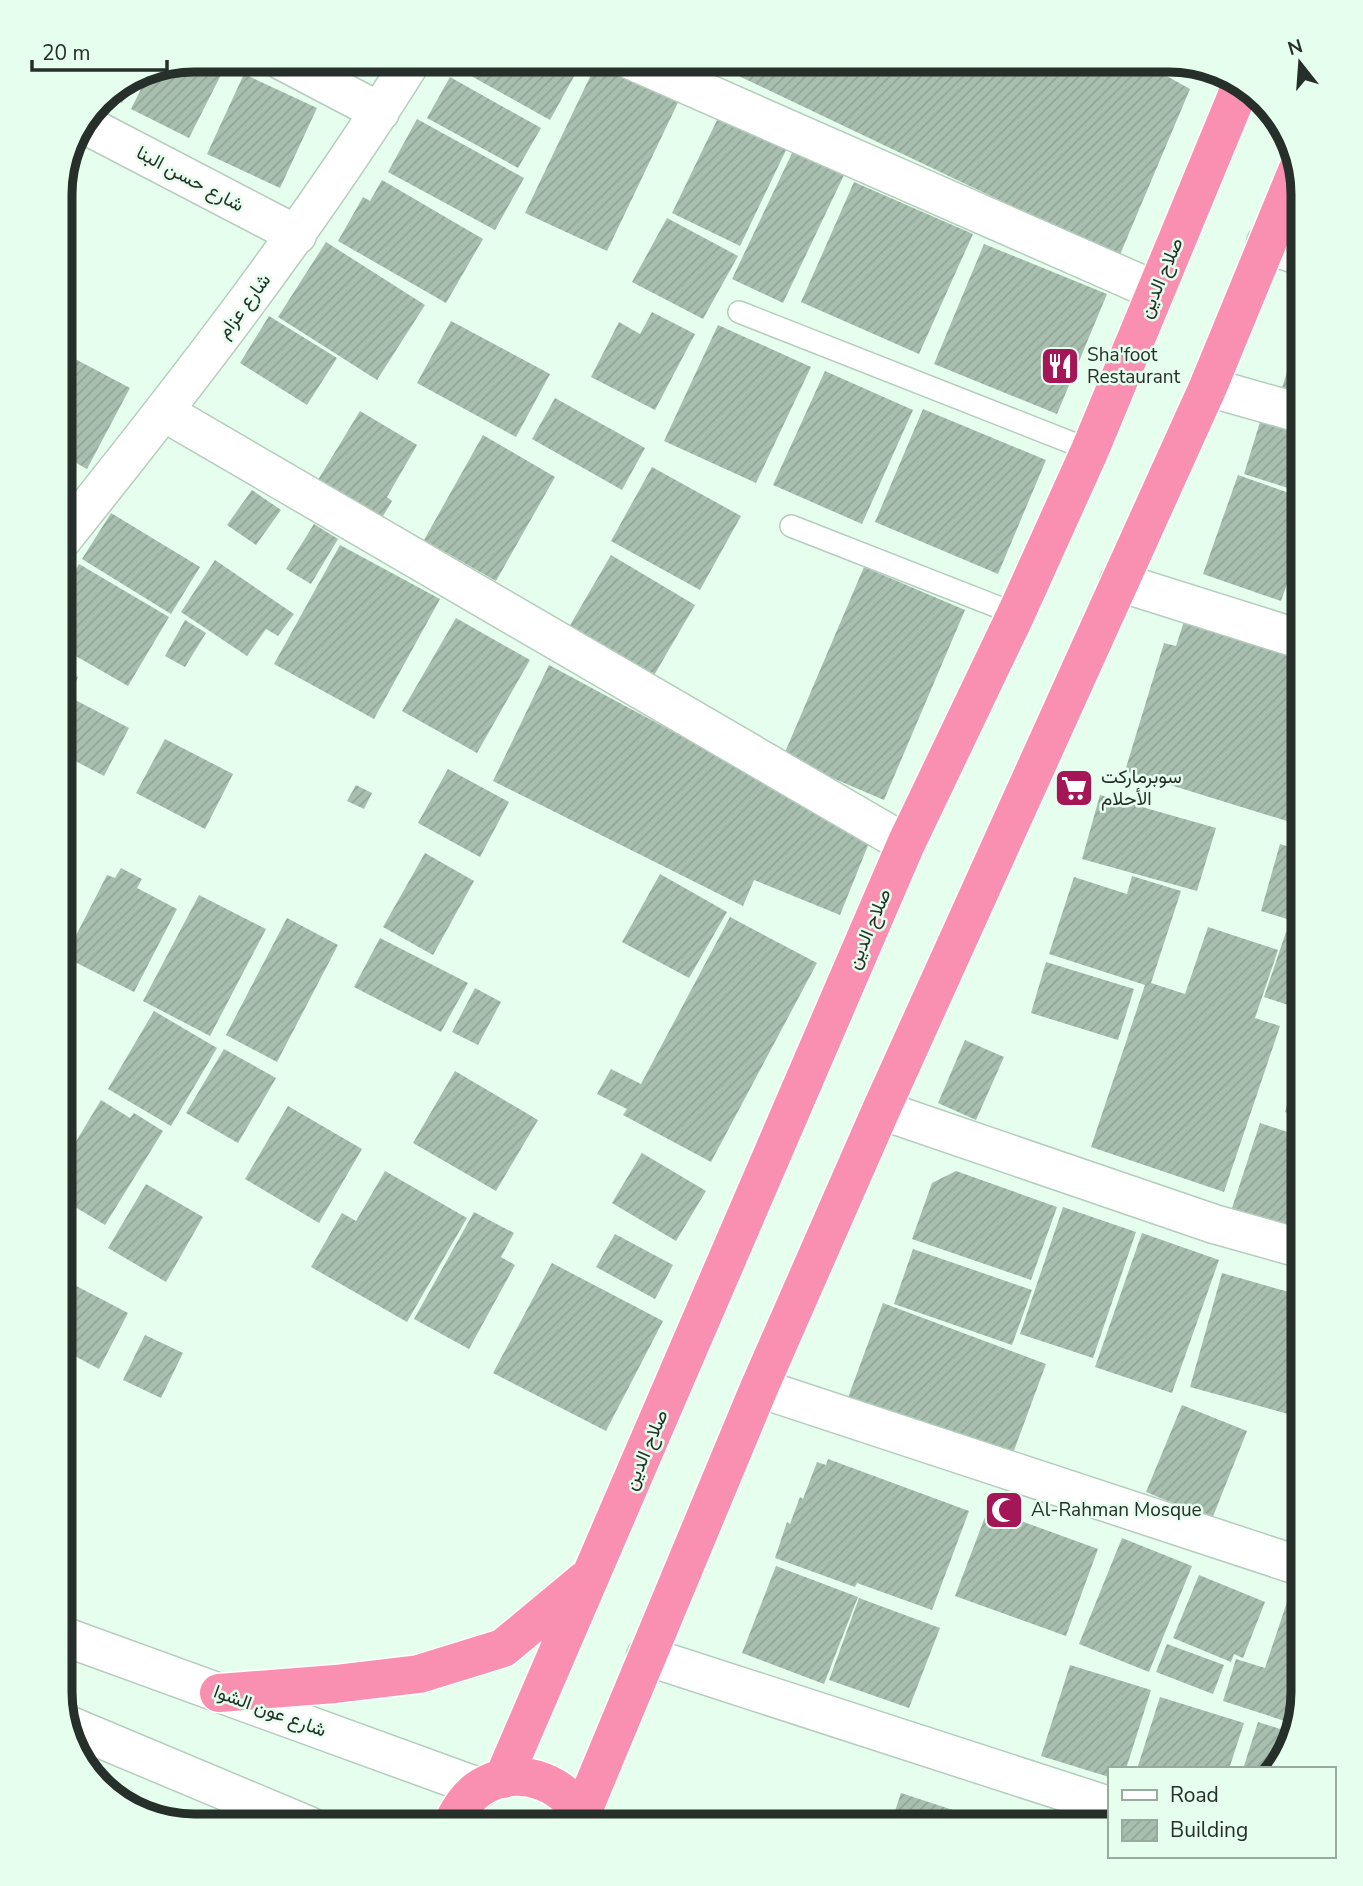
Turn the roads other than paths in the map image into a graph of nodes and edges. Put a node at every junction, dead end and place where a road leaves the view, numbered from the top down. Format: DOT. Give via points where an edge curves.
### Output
graph roads {
  1 [pos="304,72"];
  2 [pos="405,72"];
  3 [pos="658,72"];
  4 [pos="1238,93"];
  5 [pos="380,112"];
  6 [pos="91,128"];
  7 [pos="1291,186"];
  8 [pos="297,235"];
  9 [pos="1266,243"];
  10 [pos="1291,252"];
  11 [pos="1156,291"];
  12 [pos="738,312"];
  13 [pos="1208,387"];
  14 [pos="1291,410"];
  15 [pos="164,412"];
  16 [pos="1090,450"];
  17 [pos="72,526"];
  18 [pos="791,526"];
  19 [pos="1119,582"];
  20 [pos="1016,614"];
  21 [pos="1291,636"];
  22 [pos="906,844"];
  23 [pos="881,1110"];
  24 [pos="1291,1245"];
  25 [pos="759,1388"];
  26 [pos="1291,1563"];
  27 [pos="592,1574"];
  28 [pos="72,1639"];
  29 [pos="646,1656"];
  30 [pos="219,1693"];
  31 [pos="78,1729"];
  32 [pos="492,1783"];
  33 [pos="1108,1806"];
  34 [pos="280,1814"];
  35 [pos="458,1814"];
  36 [pos="580,1814"];
  37 [pos="586,1814"];
  1 -- 5 [label="street"];
  2 -- 5 [label="street, شارع عزام"];
  3 -- 11 [label="street"];
  4 -- 11 [label="highway, صلاح الدين"];
  5 -- 8 [label="street, شارع عزام"];
  6 -- 8 [label="street, شارع حسن البنا"];
  7 -- 9 [label="highway"];
  8 -- 15 [label="street, شارع عزام"];
  9 -- 10 [label="street"];
  9 -- 13 [label="highway"];
  11 -- 16 [label="highway, صلاح الدين"];
  12 -- 16 [label="lane"];
  13 -- 14 [label="street"];
  13 -- 19 [label="highway"];
  15 -- 17 [label="street, شارع عزام"];
  15 -- 22 [label="street"];
  16 -- 20 [label="highway, صلاح الدين"];
  18 -- 20 [label="lane"];
  19 -- 21 [label="street"];
  19 -- 23 [label="highway"];
  20 -- 22 [label="highway, صلاح الدين"];
  22 -- 27 [label="highway, صلاح الدين"];
  23 -- 24 [label="street" via="1214,1224"];
  23 -- 25 [label="highway"];
  25 -- 26 [label="street"];
  25 -- 29 [label="highway"];
  27 -- 30 [label="highway" via="503,1648 419,1674"];
  27 -- 32 [label="highway, صلاح الدين"];
  28 -- 30 [label="street, شارع عون الشوا"];
  29 -- 33 [label="street"];
  29 -- 37 [label="highway"];
  30 -- 32 [label="street, شارع عون الشوا"];
  31 -- 34 [label="street"];
  32 -- 35 [label="highway, صلاح الدين" via="463,1804"];
  32 -- 36 [label="highway" via="527,1777 549,1783 568,1796"];
}
